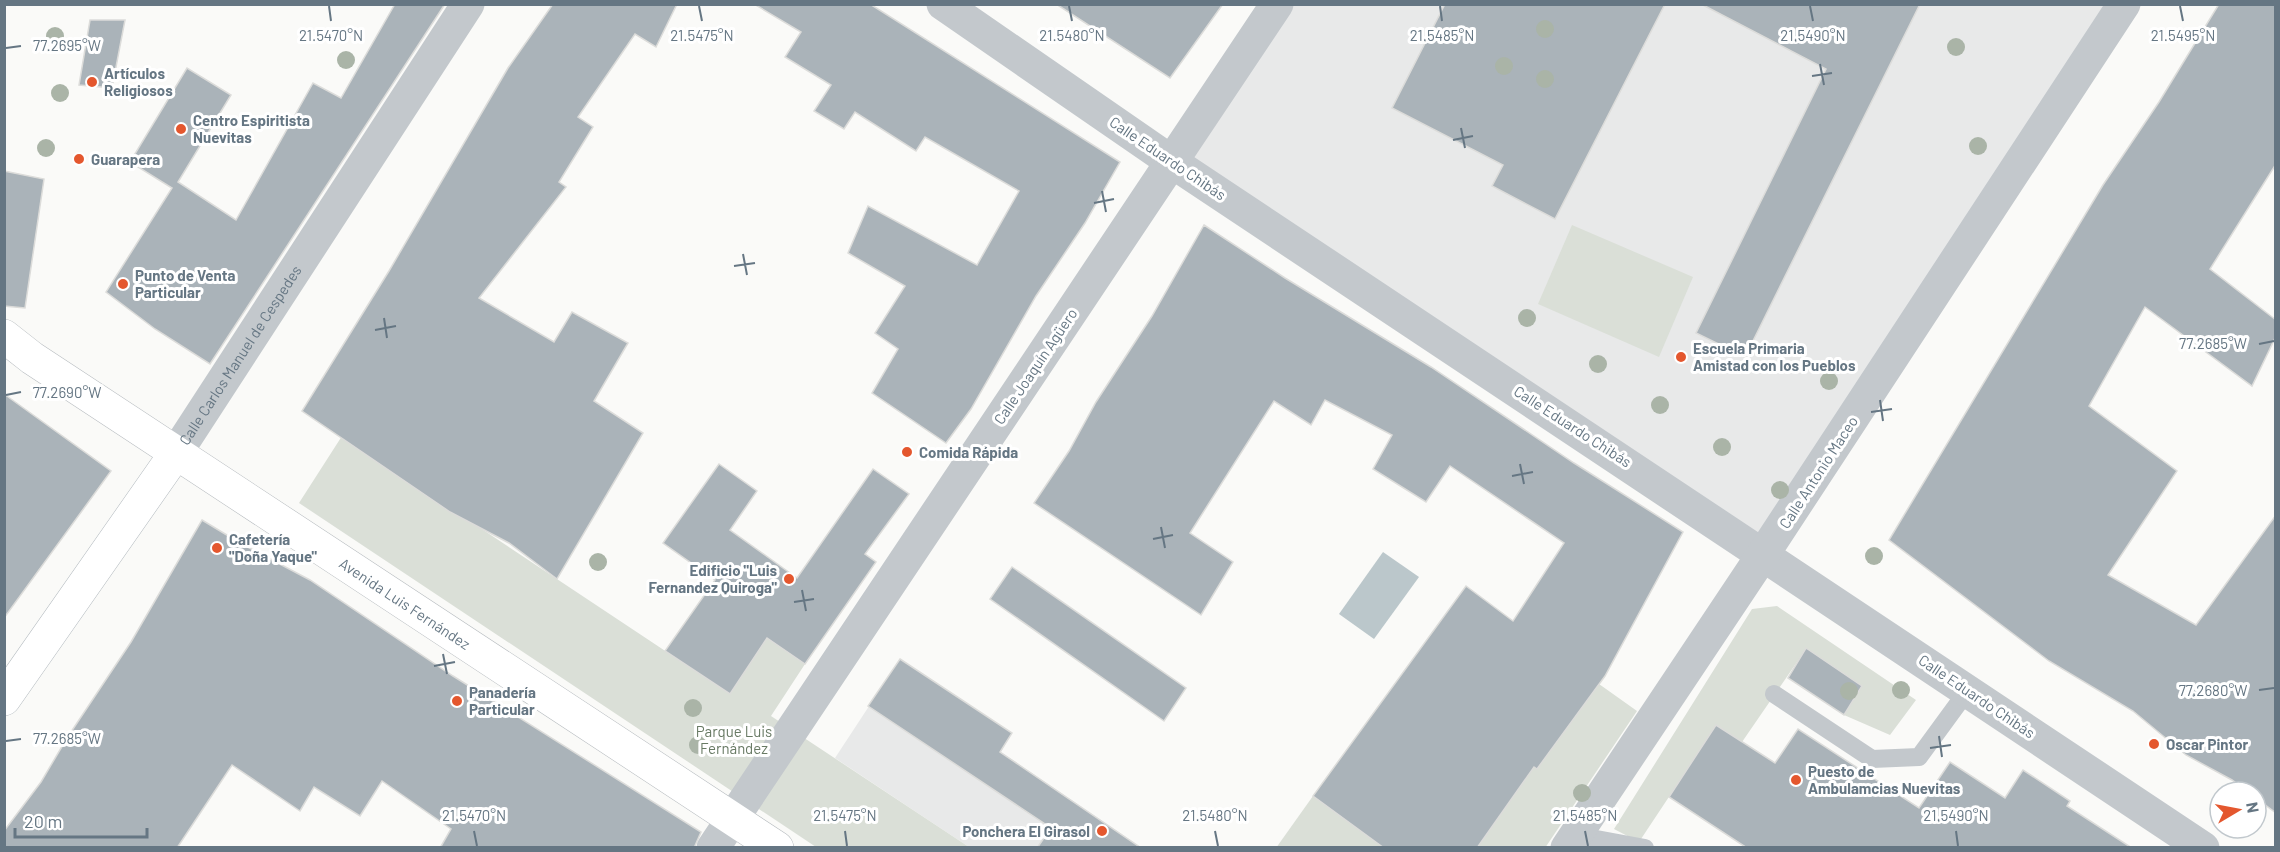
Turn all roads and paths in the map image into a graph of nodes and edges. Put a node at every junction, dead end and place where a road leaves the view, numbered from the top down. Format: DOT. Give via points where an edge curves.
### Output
graph roads {
  1 [pos="468,4"];
  2 [pos="943,4"];
  3 [pos="1277,4"];
  4 [pos="2124,4"];
  5 [pos="1172,162"];
  6 [pos="4,336"];
  7 [pos="177,453"];
  8 [pos="1764,553"];
  9 [pos="1968,690"];
  10 [pos="1774,694"];
  11 [pos="4,699"];
  12 [pos="733,818"];
  13 [pos="1571,841"];
  14 [pos="713,848"];
  15 [pos="777,848"];
  16 [pos="1645,848"];
  17 [pos="2203,848"];
  1 -- 7 [label="street, Calle Carlos Manuel de Cespedes"];
  2 -- 5 [label="street, Calle Eduardo Chibás"];
  3 -- 5 [label="street, Calle Joaquín Agüero"];
  4 -- 8 [label="street, Calle Antonio Maceo"];
  5 -- 8 [label="street, Calle Eduardo Chibás"];
  5 -- 12 [label="street, Calle Joaquín Agüero"];
  6 -- 7 [label="main road, Avenida Luis Fernández"];
  7 -- 11 [label="main road, Calle Carlos Manuel de Cespedes"];
  7 -- 12 [label="main road, Avenida Luis Fernández"];
  8 -- 9 [label="street, Calle Eduardo Chibás"];
  8 -- 13 [label="street, Calle Antonio Maceo"];
  9 -- 10 [label="lane" via="1919,757 1872,759"];
  9 -- 17 [label="street, Calle Eduardo Chibás"];
  12 -- 14 [label="street, Calle Joaquín Agüero"];
  12 -- 15 [label="main road, Avenida Luis Fernández"];
  13 -- 16 [label="lane"];
}
